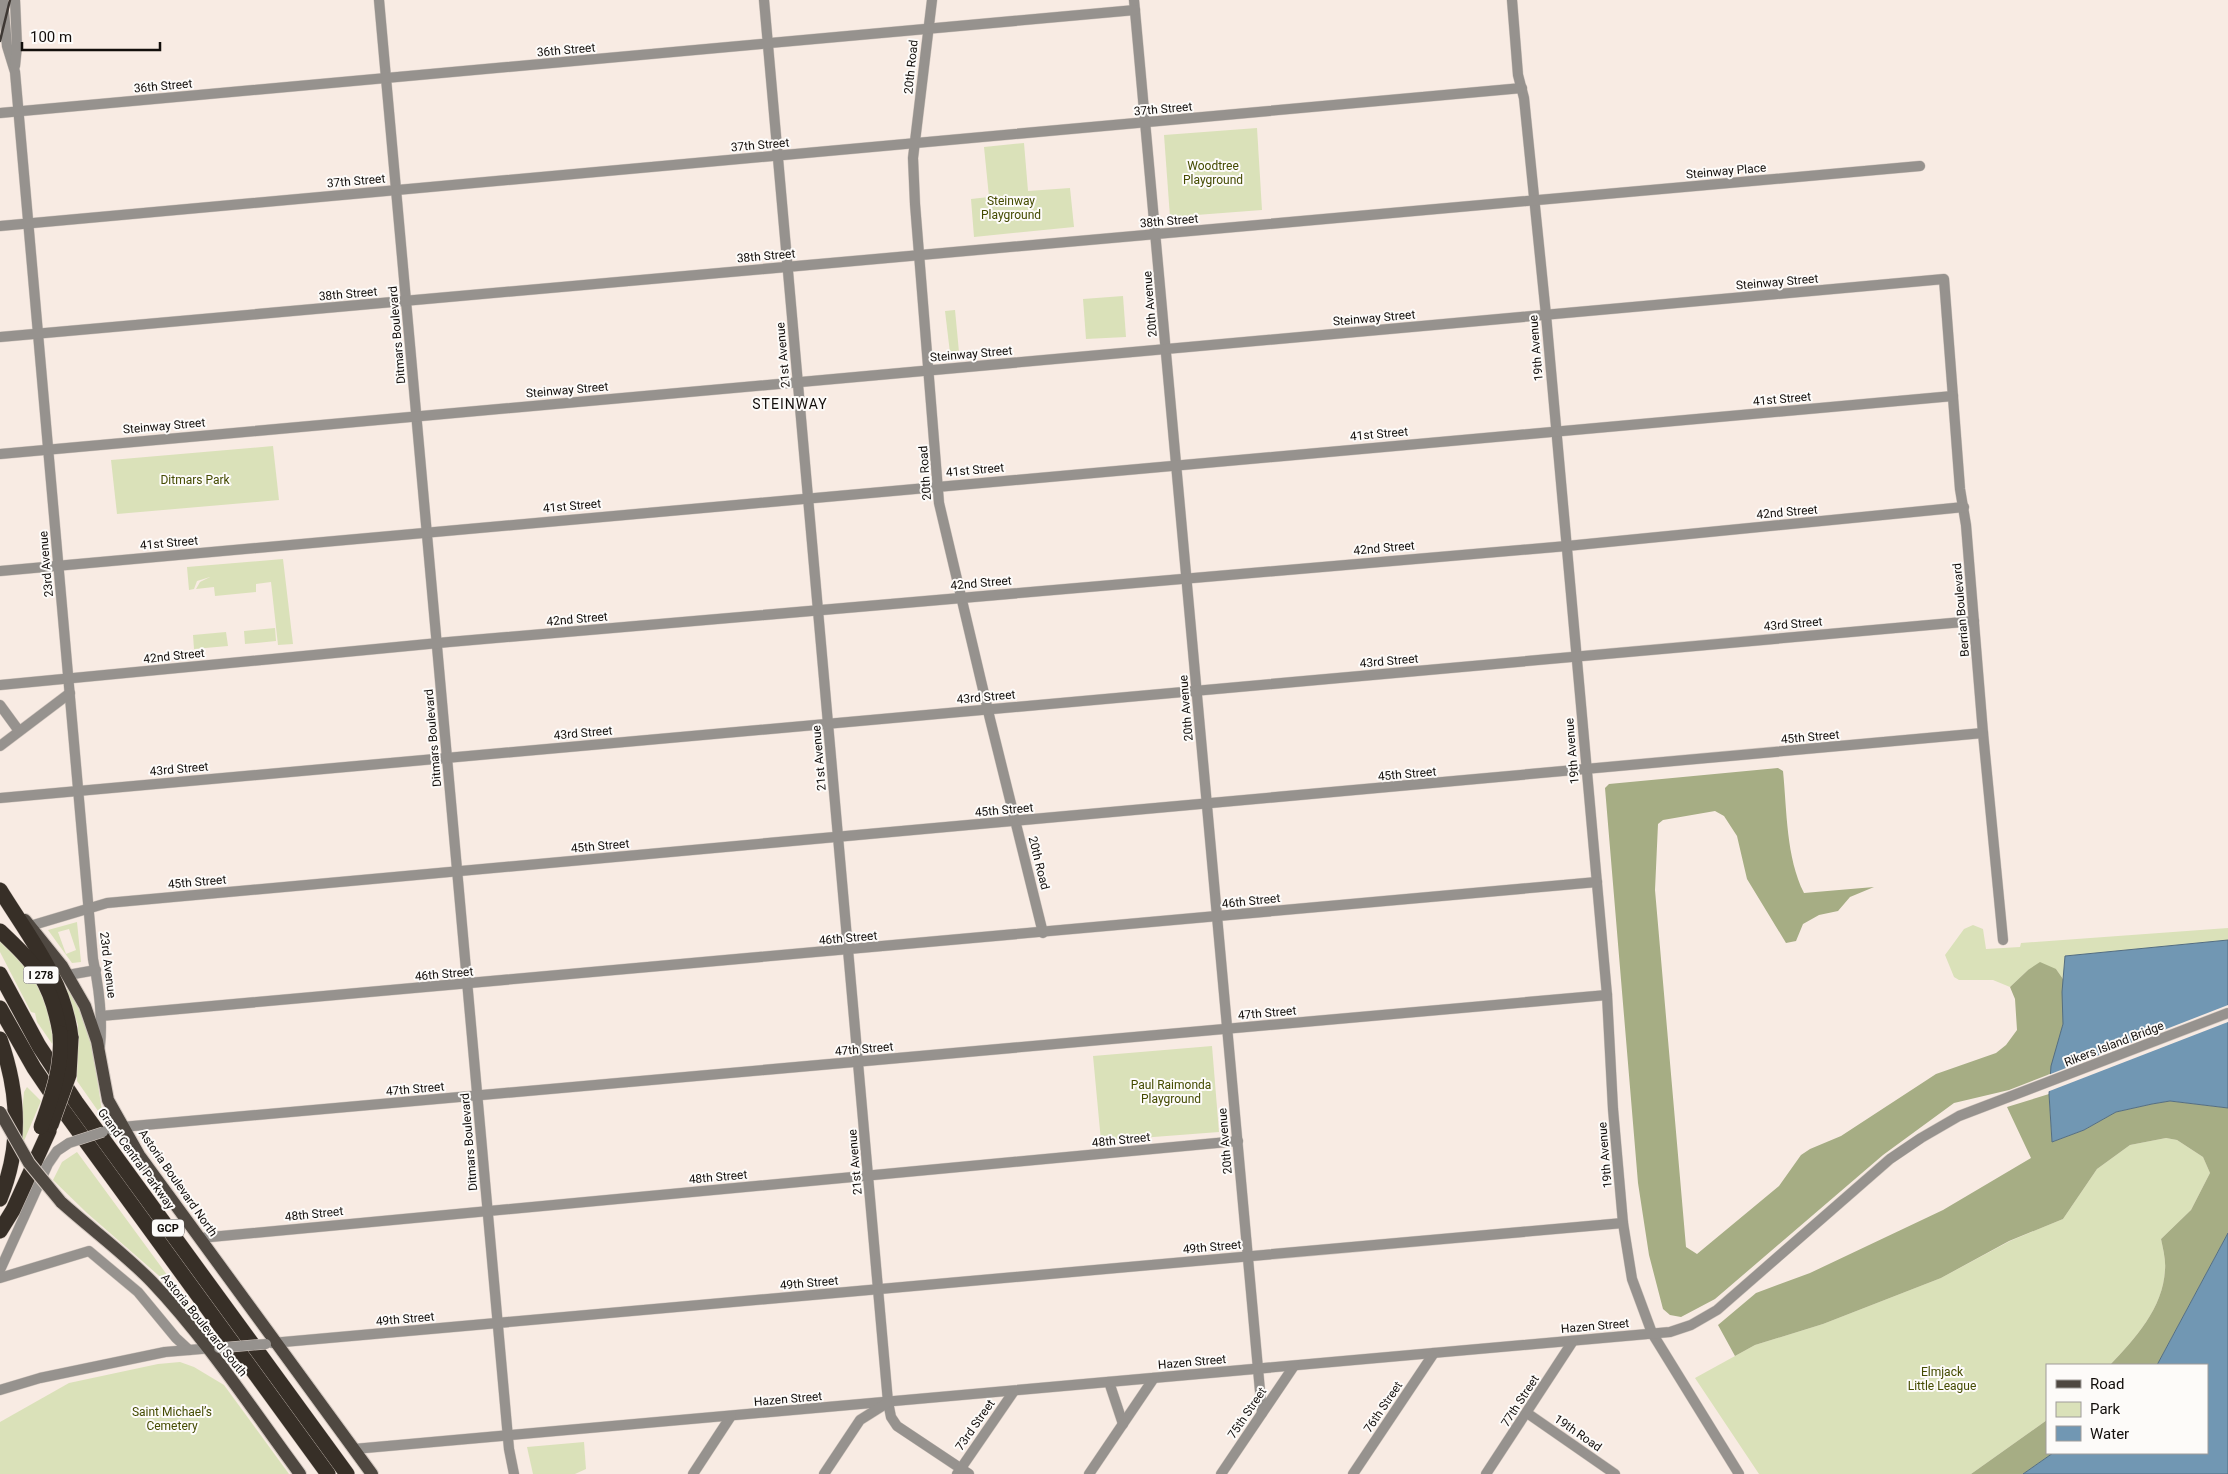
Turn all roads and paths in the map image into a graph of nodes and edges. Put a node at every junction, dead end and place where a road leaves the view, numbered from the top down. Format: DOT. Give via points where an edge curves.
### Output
graph roads {
  1 [pos="3,0"];
  2 [pos="15,0"];
  3 [pos="380,0"];
  4 [pos="764,0"];
  5 [pos="932,0"];
  6 [pos="1512,0"];
  7 [pos="1134,5"];
  8 [pos="927,30"];
  9 [pos="768,44"];
  10 [pos="14,72"];
  11 [pos="386,79"];
  12 [pos="1522,88"];
  13 [pos="18,112"];
  14 [pos="0,113"];
  15 [pos="1145,123"];
  16 [pos="916,143"];
  17 [pos="778,156"];
  18 [pos="1920,166"];
  19 [pos="396,190"];
  20 [pos="1534,201"];
  21 [pos="28,224"];
  22 [pos="0,226"];
  23 [pos="1156,234"];
  24 [pos="920,256"];
  25 [pos="788,266"];
  26 [pos="1944,279"];
  27 [pos="406,301"];
  28 [pos="1546,316"];
  29 [pos="38,334"];
  30 [pos="0,337"];
  31 [pos="1166,349"];
  32 [pos="930,370"];
  33 [pos="798,382"];
  34 [pos="1953,396"];
  35 [pos="417,416"];
  36 [pos="1556,432"];
  37 [pos="48,449"];
  38 [pos="0,454"];
  39 [pos="1177,465"];
  40 [pos="938,486"];
  41 [pos="808,497"];
  42 [pos="1964,507"];
  43 [pos="427,532"];
  44 [pos="1567,546"];
  45 [pos="58,565"];
  46 [pos="0,571"];
  47 [pos="1187,577"];
  48 [pos="961,598"];
  49 [pos="818,611"];
  50 [pos="1974,621"];
  51 [pos="437,644"];
  52 [pos="1576,656"];
  53 [pos="68,679"];
  54 [pos="0,685"];
  55 [pos="1197,690"];
  56 [pos="70,694"];
  57 [pos="0,705"];
  58 [pos="987,710"];
  59 [pos="829,724"];
  60 [pos="19,732"];
  61 [pos="1982,733"];
  62 [pos="0,746"];
  63 [pos="447,758"];
  64 [pos="1586,770"];
  65 [pos="78,790"];
  66 [pos="0,798"];
  67 [pos="1207,804"];
  68 [pos="1016,822"];
  69 [pos="838,837"];
  70 [pos="458,871"];
  71 [pos="1596,882"];
  72 [pos="0,889"];
  73 [pos="89,908"];
  74 [pos="1217,917"];
  75 [pos="30,926"];
  76 [pos="0,931"];
  77 [pos="1043,933"];
  78 [pos="2003,940"];
  79 [pos="848,950"];
  80 [pos="96,970"];
  81 [pos="0,974"];
  82 [pos="68,975"];
  83 [pos="468,984"];
  84 [pos="1607,995"];
  85 [pos="0,1008"];
  86 [pos="2228,1013"];
  87 [pos="101,1016"];
  88 [pos="1227,1029"];
  89 [pos="65,1035"];
  90 [pos="0,1039"];
  91 [pos="99,1053"];
  92 [pos="858,1062"];
  93 [pos="478,1096"];
  94 [pos="0,1112"];
  95 [pos="1959,1116"];
  96 [pos="122,1127"];
  97 [pos="1238,1141"];
  98 [pos="869,1176"];
  99 [pos="0,1199"];
  100 [pos="488,1210"];
  101 [pos="1623,1223"];
  102 [pos="0,1230"];
  103 [pos="200,1238"];
  104 [pos="1248,1256"];
  105 [pos="0,1270"];
  106 [pos="0,1278"];
  107 [pos="878,1289"];
  108 [pos="498,1323"];
  109 [pos="1652,1334"];
  110 [pos="1573,1340"];
  111 [pos="271,1343"];
  112 [pos="213,1348"];
  113 [pos="189,1350"];
  114 [pos="1434,1353"];
  115 [pos="1294,1366"];
  116 [pos="1258,1369"];
  117 [pos="1154,1378"];
  118 [pos="1109,1382"];
  119 [pos="0,1390"];
  120 [pos="1014,1391"];
  121 [pos="888,1402"];
  122 [pos="1262,1413"];
  123 [pos="1527,1414"];
  124 [pos="732,1416"];
  125 [pos="1123,1424"];
  126 [pos="508,1436"];
  127 [pos="354,1449"];
  128 [pos="962,1472"];
  129 [pos="300,1474"];
  130 [pos="328,1474"];
  131 [pos="347,1474"];
  132 [pos="372,1474"];
  133 [pos="514,1474"];
  134 [pos="693,1474"];
  135 [pos="824,1474"];
  136 [pos="1089,1474"];
  137 [pos="1220,1474"];
  138 [pos="1353,1474"];
  139 [pos="1486,1474"];
  140 [pos="1615,1474"];
  141 [pos="1739,1474"];
  1 -- 10 [label="street, 23rd Avenue" via="7,46"];
  2 -- 10 [label="street, 23rd Avenue" via="17,46"];
  3 -- 11 [label="street, Ditmars Boulevard"];
  4 -- 9 [label="street, 21st Avenue"];
  5 -- 8 [label="street, 20th Road"];
  6 -- 12 [label="street, 19th Avenue" via="1518,75"];
  7 -- 8 [label="street, 36th Street"];
  7 -- 15 [label="street, 20th Avenue"];
  8 -- 9 [label="street, 36th Street"];
  8 -- 16 [label="street, 20th Road"];
  9 -- 11 [label="street, 36th Street"];
  9 -- 17 [label="street, 21st Avenue"];
  10 -- 13 [label="street, 23rd Avenue"];
  11 -- 13 [label="street, 36th Street"];
  11 -- 19 [label="street, Ditmars Boulevard"];
  12 -- 15 [label="street, 37th Street"];
  12 -- 20 [label="street, 19th Avenue"];
  13 -- 14 [label="street, 36th Street"];
  13 -- 21 [label="street, 23rd Avenue"];
  15 -- 16 [label="street, 37th Street"];
  15 -- 23 [label="street, 20th Avenue"];
  16 -- 17 [label="street, 37th Street"];
  16 -- 24 [label="street, 20th Road" via="913,158"];
  17 -- 19 [label="street, 37th Street"];
  17 -- 25 [label="street, 21st Avenue"];
  18 -- 20 [label="street, Steinway Place"];
  19 -- 21 [label="street, 37th Street"];
  19 -- 27 [label="street, Ditmars Boulevard"];
  20 -- 23 [label="street, 38th Street"];
  20 -- 28 [label="street, 19th Avenue"];
  21 -- 22 [label="street, 37th Street"];
  21 -- 29 [label="street, 23rd Avenue"];
  23 -- 24 [label="street, 38th Street"];
  23 -- 31 [label="street, 20th Avenue"];
  24 -- 25 [label="street, 38th Street"];
  24 -- 32 [label="street, 20th Road"];
  25 -- 27 [label="street, 38th Street"];
  25 -- 33 [label="street, 21st Avenue"];
  26 -- 28 [label="street, Steinway Street"];
  26 -- 34 [label="street, Berrian Boulevard"];
  27 -- 29 [label="street, 38th Street"];
  27 -- 35 [label="street, Ditmars Boulevard"];
  28 -- 31 [label="street, Steinway Street"];
  28 -- 36 [label="street, 19th Avenue"];
  29 -- 30 [label="street, 38th Street"];
  29 -- 37 [label="street, 23rd Avenue"];
  31 -- 32 [label="street, Steinway Street"];
  31 -- 39 [label="street, 20th Avenue"];
  32 -- 33 [label="street, Steinway Street"];
  32 -- 40 [label="street, 20th Road"];
  33 -- 35 [label="street, Steinway Street"];
  33 -- 41 [label="street, 21st Avenue"];
  34 -- 36 [label="street, 41st Street"];
  34 -- 42 [label="street, Berrian Boulevard"];
  35 -- 37 [label="street, Steinway Street"];
  35 -- 43 [label="street, Ditmars Boulevard"];
  36 -- 39 [label="street, 41st Street"];
  36 -- 44 [label="street, 19th Avenue"];
  37 -- 38 [label="street, Steinway Street"];
  37 -- 45 [label="street, 23rd Avenue"];
  39 -- 40 [label="street, 41st Street"];
  39 -- 47 [label="street, 20th Avenue"];
  40 -- 41 [label="street, 41st Street"];
  40 -- 48 [label="street, 20th Road"];
  41 -- 43 [label="street, 41st Street"];
  41 -- 49 [label="street, 21st Avenue"];
  42 -- 44 [label="street, 42nd Street"];
  42 -- 50 [label="street, Berrian Boulevard"];
  43 -- 45 [label="street, 41st Street"];
  43 -- 51 [label="street, Ditmars Boulevard"];
  44 -- 47 [label="street, 42nd Street"];
  44 -- 52 [label="street, 19th Avenue"];
  45 -- 46 [label="street, 41st Street"];
  45 -- 53 [label="street, 23rd Avenue"];
  47 -- 48 [label="street, 42nd Street"];
  47 -- 55 [label="street, 20th Avenue"];
  48 -- 49 [label="street, 42nd Street"];
  48 -- 58 [label="street, 20th Road"];
  49 -- 51 [label="street, 42nd Street"];
  49 -- 59 [label="street, 21st Avenue"];
  50 -- 52 [label="street, 43rd Street"];
  50 -- 61 [label="street, Berrian Boulevard"];
  51 -- 53 [label="street, 42nd Street"];
  51 -- 63 [label="street, Ditmars Boulevard"];
  52 -- 55 [label="street, 43rd Street"];
  52 -- 64 [label="street, 19th Avenue"];
  53 -- 54 [label="street, 42nd Street"];
  53 -- 56 [label="street, 23rd Avenue"];
  55 -- 58 [label="street, 43rd Street"];
  55 -- 67 [label="street, 20th Avenue"];
  56 -- 60 [label="street"];
  56 -- 65 [label="street, 23rd Avenue"];
  57 -- 60 [label="street"];
  58 -- 59 [label="street, 43rd Street"];
  58 -- 68 [label="street, 20th Road"];
  59 -- 63 [label="street, 43rd Street"];
  59 -- 69 [label="street, 21st Avenue"];
  60 -- 62 [label="street"];
  61 -- 64 [label="street, 45th Street"];
  61 -- 78 [label="street, Berrian Boulevard"];
  63 -- 65 [label="street, 43rd Street"];
  63 -- 70 [label="street, Ditmars Boulevard"];
  64 -- 67 [label="street, 45th Street"];
  64 -- 71 [label="street, 19th Avenue"];
  65 -- 66 [label="street, 43rd Street"];
  65 -- 73 [label="street, 23rd Avenue"];
  67 -- 68 [label="street, 45th Street"];
  67 -- 74 [label="street, 20th Avenue"];
  68 -- 69 [label="street, 45th Street"];
  68 -- 77 [label="street, 20th Road"];
  69 -- 70 [label="street, 45th Street"];
  69 -- 79 [label="street, 21st Avenue"];
  70 -- 73 [label="street, 45th Street" via="106,903"];
  70 -- 83 [label="street, Ditmars Boulevard"];
  71 -- 74 [label="street, 46th Street"];
  71 -- 84 [label="street, 19th Avenue"];
  72 -- 75 [label="main road, Astoria Boulevard North"];
  72 -- 89 [label="highway" via="54,977 66,1006"];
  73 -- 75 [label="street, 45th Street"];
  73 -- 80 [label="street, 23rd Avenue"];
  74 -- 77 [label="street, 46th Street"];
  74 -- 88 [label="street, 20th Avenue"];
  75 -- 82 [label="main road, Astoria Boulevard North"];
  76 -- 89 [label="highway, I 278" via="28,957 42,976"];
  77 -- 79 [label="street, 46th Street"];
  79 -- 83 [label="street, 46th Street"];
  79 -- 92 [label="street, 21st Avenue"];
  80 -- 82 [label="street"];
  80 -- 87 [label="street, 23rd Avenue"];
  81 -- 131 [label="highway, Grand Central Parkway / GCP" via="35,1039 81,1110"];
  82 -- 91 [label="main road, Astoria Boulevard North" via="89,1017"];
  83 -- 87 [label="street, 46th Street"];
  83 -- 93 [label="street, Ditmars Boulevard"];
  84 -- 88 [label="street, 47th Street"];
  84 -- 101 [label="street, 19th Avenue"];
  85 -- 130 [label="highway, GCP" via="65,1114"];
  86 -- 95 [label="street, Rikers Island Bridge"];
  87 -- 91 [label="street, 23rd Avenue"];
  88 -- 92 [label="street, 47th Street"];
  88 -- 97 [label="street, 20th Avenue"];
  89 -- 102 [label="highway, I 278, bridge" via="45,1129"];
  90 -- 99 [label="highway" via="10,1071 16,1114 12,1162"];
  91 -- 96 [label="main road, Astoria Boulevard North" via="108,1100"];
  92 -- 93 [label="street, 47th Street"];
  92 -- 98 [label="street, 21st Avenue"];
  93 -- 96 [label="street, 47th Street"];
  93 -- 100 [label="street, Ditmars Boulevard"];
  94 -- 112 [label="main road, Astoria Boulevard South, bridge" via="29,1163 61,1202 150,1280"];
  95 -- 109 [label="street, Hazen Street" via="1890,1159 1718,1310 1690,1325"];
  96 -- 103 [label="main road, Astoria Boulevard North" via="146,1166"];
  96 -- 105 [label="street, 47th Street, bridge" via="69,1143 58,1151 48,1164"];
  97 -- 98 [label="street, 48th Street"];
  97 -- 104 [label="street, 20th Avenue"];
  98 -- 100 [label="street, 48th Street"];
  98 -- 107 [label="street, 21st Avenue"];
  100 -- 103 [label="street, 48th Street"];
  100 -- 108 [label="street, Ditmars Boulevard"];
  101 -- 104 [label="street, 49th Street"];
  101 -- 109 [label="street, 19th Avenue" via="1632,1279"];
  103 -- 111 [label="main road, Astoria Boulevard North"];
  104 -- 107 [label="street, 49th Street"];
  104 -- 116 [label="street, 20th Avenue"];
  106 -- 113 [label="street" via="90,1251 138,1292"];
  107 -- 108 [label="street, 49th Street"];
  107 -- 121 [label="street, 21st Avenue"];
  108 -- 111 [label="street, 49th Street"];
  108 -- 126 [label="street, Ditmars Boulevard"];
  109 -- 110 [label="street, Hazen Street"];
  109 -- 141 [label="street, 19th Avenue"];
  110 -- 114 [label="street, Hazen Street"];
  110 -- 123 [label="street, 77th Street"];
  111 -- 112 [label="street, 49th Street, bridge"];
  111 -- 127 [label="main road, Astoria Boulevard North"];
  112 -- 113 [label="street, 49th Street"];
  112 -- 129 [label="main road, Astoria Boulevard South"];
  113 -- 119 [label="street, 49th Street" via="58,1374"];
  114 -- 115 [label="street, Hazen Street"];
  114 -- 138 [label="street, 76th Street"];
  115 -- 116 [label="street, Hazen Street"];
  115 -- 122 [label="street, 75th Street"];
  116 -- 117 [label="street, Hazen Street"];
  116 -- 122 [label="street, 20th Avenue"];
  117 -- 118 [label="street, Hazen Street"];
  117 -- 125 [label="street"];
  118 -- 120 [label="street, Hazen Street"];
  118 -- 125 [label="street"];
  120 -- 121 [label="street, Hazen Street"];
  120 -- 128 [label="street, 73rd Street"];
  121 -- 124 [label="street, Hazen Street"];
  121 -- 128 [label="street, 21st Avenue" via="897,1426"];
  121 -- 135 [label="street" via="860,1420"];
  122 -- 137 [label="street, 75th Street"];
  123 -- 139 [label="street, 77th Street"];
  123 -- 140 [label="street, 19th Road"];
  124 -- 126 [label="street, Hazen Street"];
  124 -- 134 [label="street"];
  125 -- 136 [label="street"];
  126 -- 127 [label="street, Hazen Street"];
  126 -- 133 [label="street, Ditmars Boulevard"];
  127 -- 132 [label="main road, Astoria Boulevard North"];
}
